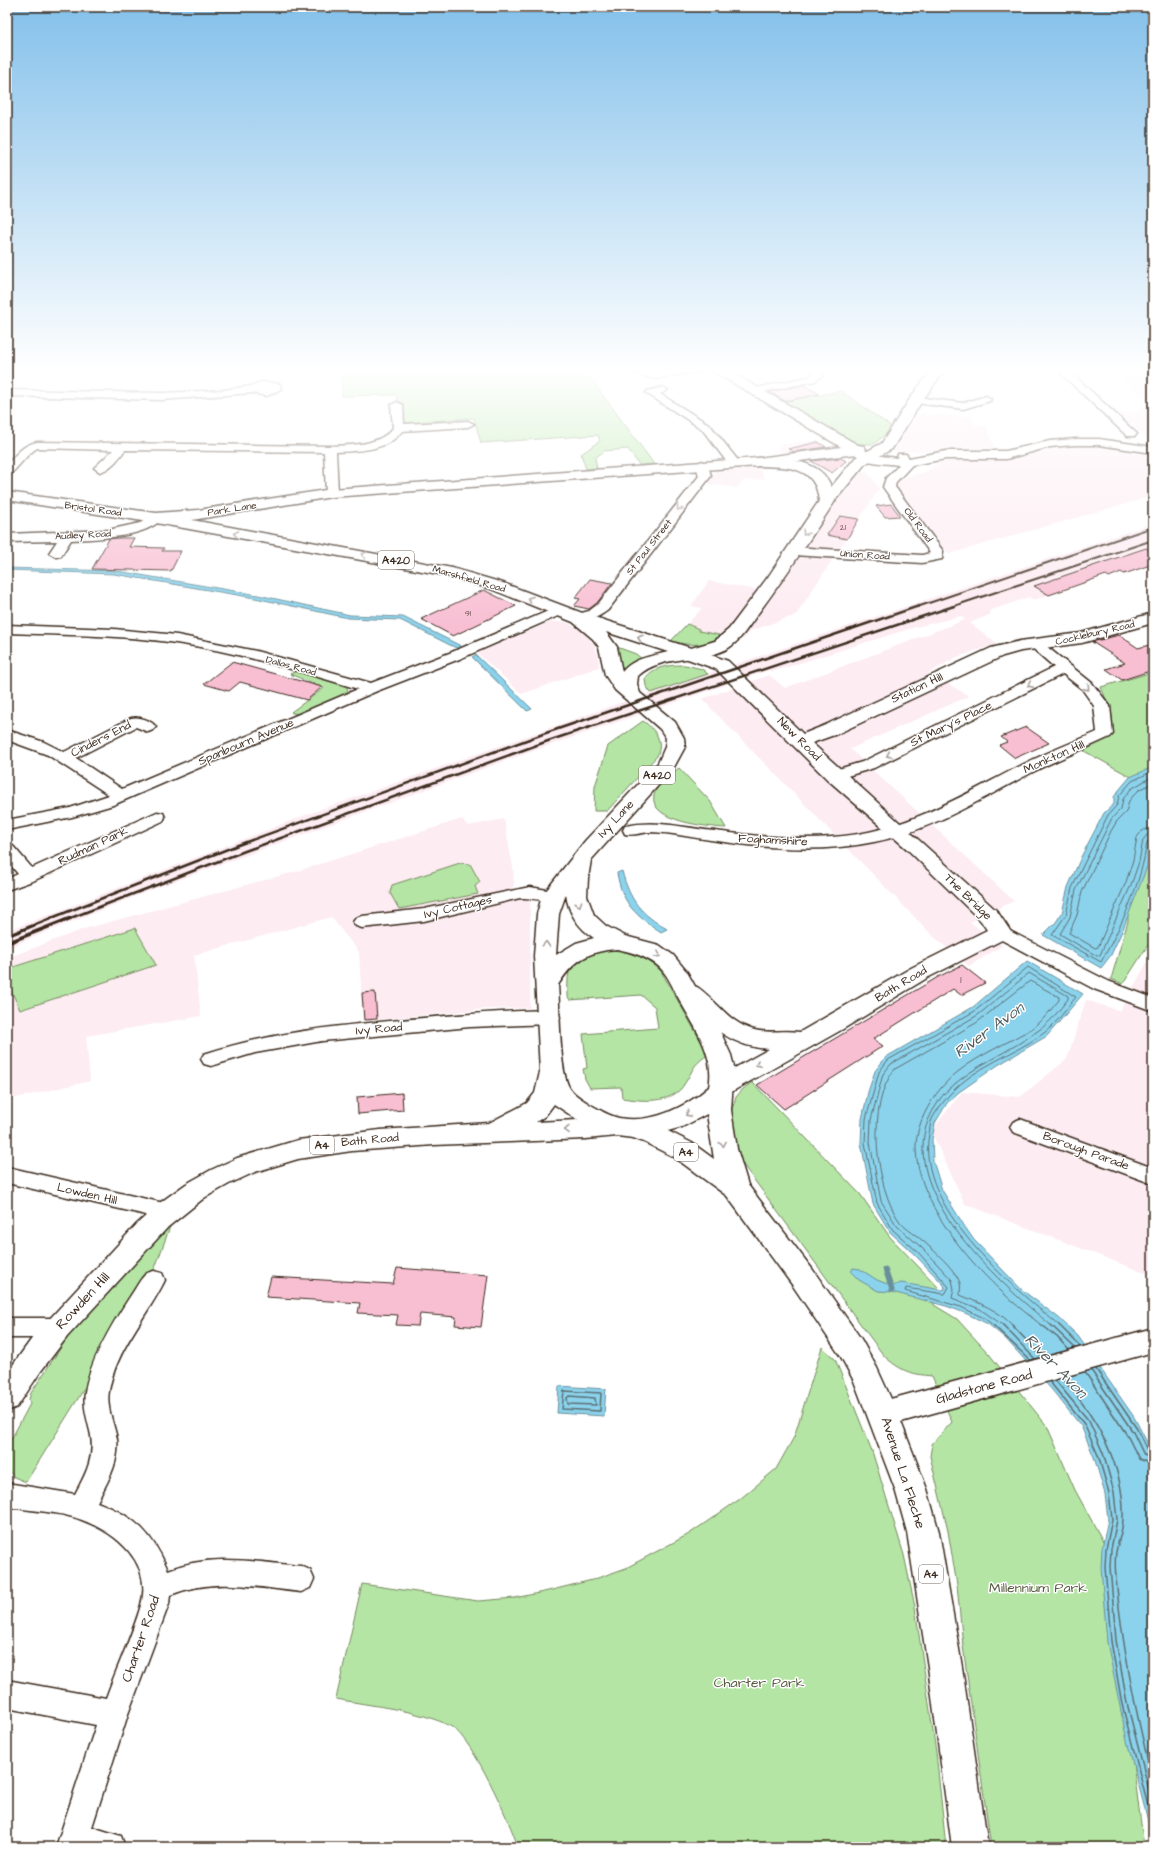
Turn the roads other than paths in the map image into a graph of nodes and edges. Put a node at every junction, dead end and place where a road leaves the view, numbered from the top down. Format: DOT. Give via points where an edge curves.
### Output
graph roads {
  1 [pos="867,453"];
  2 [pos="24,454"];
  3 [pos="116,454"];
  4 [pos="330,454"];
  5 [pos="727,454"];
  6 [pos="861,454"];
  7 [pos="1015,454"];
  8 [pos="904,459"];
  9 [pos="758,462"];
  10 [pos="734,463"];
  11 [pos="702,466"];
  12 [pos="100,468"];
  13 [pos="7,471"];
  14 [pos="332,493"];
  15 [pos="7,496"];
  16 [pos="827,501"];
  17 [pos="214,512"];
  18 [pos="156,518"];
  19 [pos="206,528"];
  20 [pos="67,536"];
  21 [pos="7,538"];
  22 [pos="793,551"];
  23 [pos="56,553"];
  24 [pos="937,556"];
  25 [pos="560,610"];
  26 [pos="579,618"];
  27 [pos="1153,618"];
  28 [pos="7,629"];
  29 [pos="730,639"];
  30 [pos="1036,645"];
  31 [pos="684,652"];
  32 [pos="722,665"];
  33 [pos="1065,667"];
  34 [pos="372,688"];
  35 [pos="632,694"];
  36 [pos="137,721"];
  37 [pos="7,735"];
  38 [pos="801,741"];
  39 [pos="66,758"];
  40 [pos="834,775"];
  41 [pos="121,796"];
  42 [pos="157,816"];
  43 [pos="7,825"];
  44 [pos="631,830"];
  45 [pos="897,831"];
  46 [pos="7,850"];
  47 [pos="586,853"];
  48 [pos="29,876"];
  49 [pos="7,885"];
  50 [pos="553,896"];
  51 [pos="362,922"];
  52 [pos="1000,932"];
  53 [pos="619,942"];
  54 [pos="548,983"];
  55 [pos="684,987"];
  56 [pos="1153,1005"];
  57 [pos="550,1017"];
  58 [pos="805,1040"];
  59 [pos="211,1059"];
  60 [pos="552,1072"];
  61 [pos="721,1088"];
  62 [pos="625,1127"];
  63 [pos="1020,1127"];
  64 [pos="492,1132"];
  65 [pos="7,1175"];
  66 [pos="1153,1176"];
  67 [pos="736,1189"];
  68 [pos="168,1212"];
  69 [pos="154,1280"];
  70 [pos="7,1328"];
  71 [pos="57,1328"];
  72 [pos="1149,1341"];
  73 [pos="7,1398"];
  74 [pos="883,1414"];
  75 [pos="7,1495"];
  76 [pos="81,1508"];
  77 [pos="301,1579"];
  78 [pos="157,1587"];
  79 [pos="7,1694"];
  80 [pos="114,1714"];
  81 [pos="73,1842"];
  82 [pos="110,1847"];
  83 [pos="970,1847"];
  1 -- 8 [label="street" via="877,460"];
  1 -- 16 [label="main road"];
  2 -- 13 [label="street"];
  3 -- 12 [label="street"];
  4 -- 14 [label="street"];
  5 -- 10 [label="street"];
  6 -- 9 [label="main road, Park Lane"];
  7 -- 8 [label="street" via="1006,456 951,455 923,460"];
  8 -- 24 [label="street, Old Road" via="904,468 890,480 889,487 937,551"];
  9 -- 10 [label="main road, Park Lane / A420"];
  9 -- 16 [label="main road, A420" via="788,463 810,469 822,482"];
  10 -- 11 [label="main road, Park Lane / A420"];
  11 -- 14 [label="main road, Park Lane / A420"];
  11 -- 26 [label="street, St Paul Street, one-way" via="705,476 603,607 594,614"];
  14 -- 17 [label="main road, Park Lane / A420"];
  15 -- 18 [label="main road, Bristol Road / A420"];
  16 -- 22 [label="main road, one-way"];
  17 -- 18 [label="main road, Park Lane / A420"];
  17 -- 19 [label="main road, A420" via="198,520"];
  18 -- 19 [label="main road, Marshfield Road / A420"];
  18 -- 20 [label="street, Audley Road" via="149,524 127,531"];
  25 -- 19 [label="main road, Marshfield Road / A420, one-way" via="446,570"];
  20 -- 21 [label="street, Audley Road"];
  20 -- 23 [label="street"];
  22 -- 24 [label="street, Union Road" via="922,559"];
  22 -- 29 [label="main road"];
  25 -- 26 [label="main road, Marshfield Road / A420"];
  25 -- 34 [label="street"];
  31 -- 26 [label="main road, Marshfield Road / A420, one-way"];
  26 -- 35 [label="main road, Ivy Lane / A420" via="605,643 611,655 617,680"];
  27 -- 30 [label="main road, Cocklebury Road" via="1082,638"];
  28 -- 34 [label="street, Dallas Road" via="111,633 179,640 231,650"];
  29 -- 31 [label="main road" via="717,647"];
  29 -- 32 [label="main road" via="723,652"];
  30 -- 33 [label="street, Monkton Hill"];
  30 -- 38 [label="main road, Station Hill" via="991,654 830,730"];
  31 -- 32 [label="main road, Marshfield Road"];
  31 -- 35 [label="main road" via="637,668 628,680"];
  32 -- 38 [label="main road, New Road"];
  33 -- 40 [label="street, St Mary's Place, one-way" via="868,765"];
  33 -- 45 [label="street, Monkton Hill, one-way" via="1087,686 1102,706 1105,734 1037,763 934,816"];
  34 -- 41 [label="street, Spanbourn Avenue"];
  35 -- 47 [label="main road, Ivy Lane / A420" via="670,730 675,742 674,752 666,766"];
  36 -- 39 [label="street, Cinders End"];
  37 -- 39 [label="street" via="38,744"];
  38 -- 40 [label="main road, New Road"];
  39 -- 41 [label="street"];
  40 -- 45 [label="main road, New Road"];
  41 -- 43 [label="street, Spanbourn Avenue" via="88,808"];
  42 -- 48 [label="street, Rudman Park" via="107,835"];
  44 -- 45 [label="street, Foghamshire" via="645,821 737,839 804,842 850,841"];
  45 -- 52 [label="main road, The Bridge" via="989,916"];
  46 -- 48 [label="street"];
  47 -- 50 [label="main road, Ivy Lane / A420"];
  47 -- 53 [label="main road, Ivy Lane / A420, one-way" via="577,877 576,897 579,906 590,925"];
  48 -- 49 [label="street, Rudman Park"];
  50 -- 51 [label="street, Ivy Cottages" via="520,893 424,915"];
  54 -- 50 [label="main road, Ivy Lane / A420, one-way" via="548,914"];
  52 -- 56 [label="street, The Bridge" via="1104,986"];
  52 -- 58 [label="main road, Bath Road" via="919,973"];
  53 -- 54 [label="main road, A4" via="596,944 575,952 561,962"];
  53 -- 55 [label="main road, A4, one-way" via="641,948 664,959 673,967"];
  54 -- 57 [label="main road, A4"];
  55 -- 58 [label="main road, Bath Road" via="715,1019 739,1036 770,1041"];
  55 -- 61 [label="main road, A4" via="716,1046"];
  57 -- 59 [label="street, Ivy Road" via="499,1017 298,1036 239,1049"];
  57 -- 60 [label="main road, A4"];
  58 -- 61 [label="main road, Bath Road, one-way"];
  60 -- 62 [label="main road, A4" via="555,1086 566,1101 595,1119"];
  60 -- 64 [label="main road, Bath Road / A4" via="549,1095 535,1111"];
  61 -- 62 [label="main road, A4, one-way" via="702,1107 674,1120 648,1126"];
  61 -- 67 [label="main road, Avenue La Fleche / A4, one-way" via="720,1110 724,1149"];
  62 -- 64 [label="main road, Bath Road / A4, one-way"];
  62 -- 67 [label="main road, Avenue La Fleche / A4" via="653,1135 683,1150"];
  63 -- 66 [label="street, Borough Parade"];
  64 -- 68 [label="main road, Bath Road / A4" via="350,1141 297,1149 259,1160 224,1176 194,1191"];
  65 -- 68 [label="street, Lowden Hill"];
  67 -- 74 [label="main road, Avenue La Fleche / A4" via="803,1278 851,1348"];
  68 -- 71 [label="main road, Rowden Hill / A4"];
  69 -- 76 [label="street" via="128,1321 101,1376 96,1408 106,1444 106,1454"];
  70 -- 71 [label="street"];
  71 -- 73 [label="main road, Rowden Hill / A4"];
  72 -- 74 [label="main road, Gladstone Road"];
  74 -- 83 [label="main road, Avenue La Fleche / A4" via="911,1489 923,1532"];
  75 -- 76 [label="street, Charter Road"];
  76 -- 78 [label="street, Charter Road" via="110,1520 134,1537 152,1562"];
  77 -- 78 [label="street" via="206,1573 188,1576"];
  78 -- 80 [label="street, Charter Road" via="155,1604"];
  79 -- 80 [label="street"];
  80 -- 81 [label="street, Charter Road"];
  81 -- 82 [label="street"];
}
